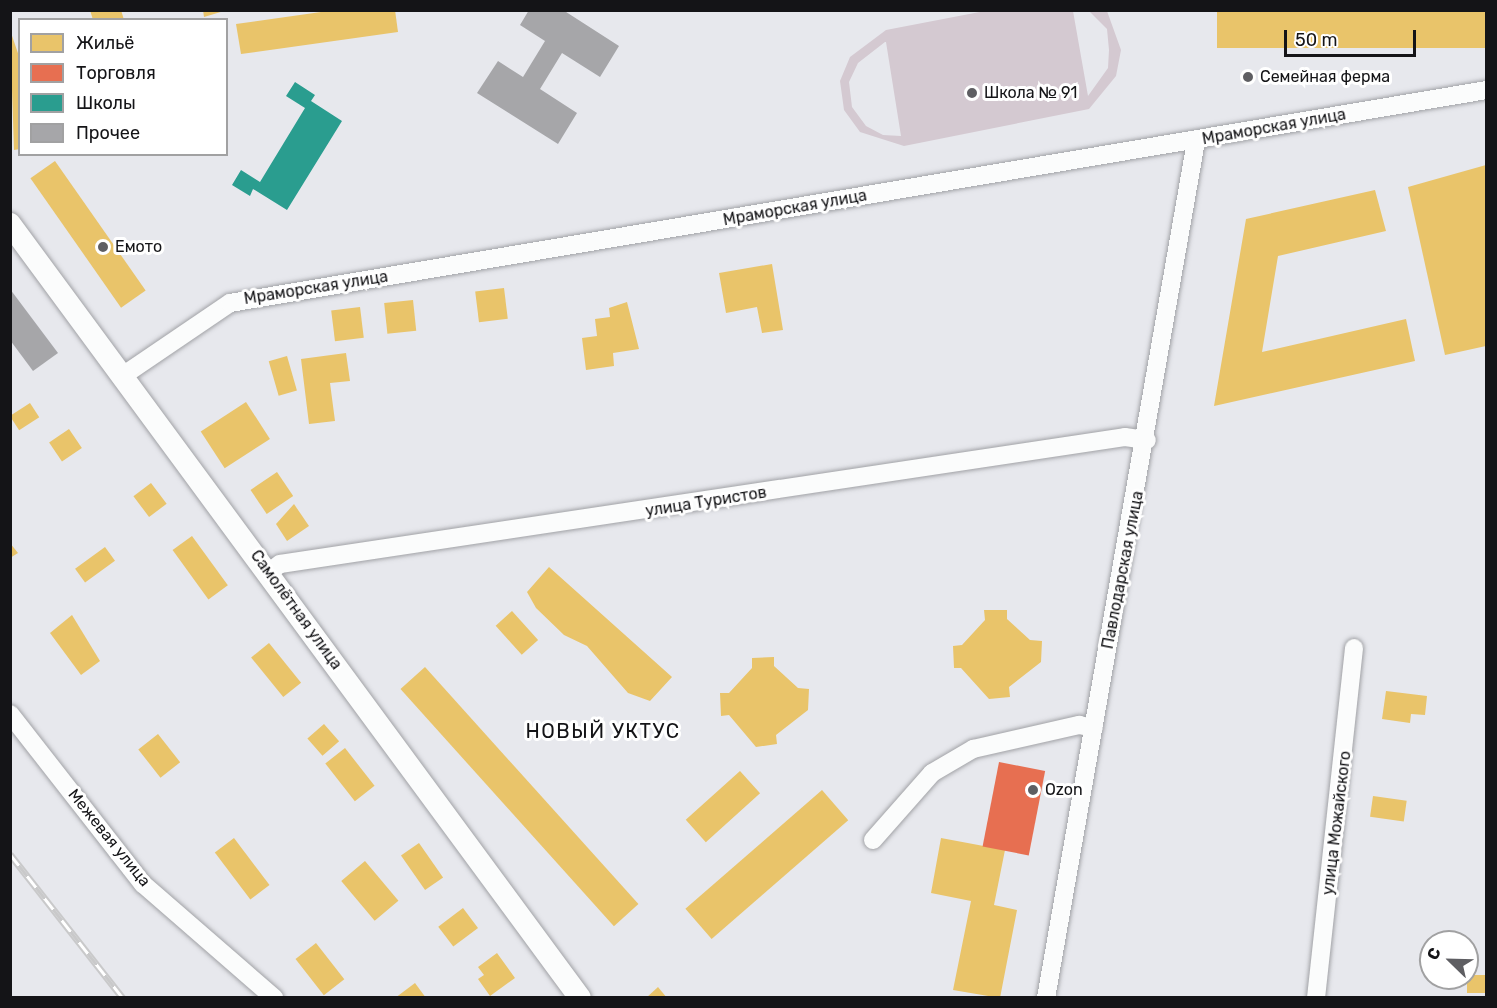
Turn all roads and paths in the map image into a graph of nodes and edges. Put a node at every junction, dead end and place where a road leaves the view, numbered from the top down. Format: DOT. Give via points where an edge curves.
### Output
graph roads {
  1 [pos="1486,90"];
  2 [pos="1196,141"];
  3 [pos="14,236"];
  4 [pos="123,375"];
  5 [pos="1147,440"];
  6 [pos="268,573"];
  7 [pos="1354,648"];
  8 [pos="10,714"];
  9 [pos="1094,728"];
  10 [pos="873,840"];
  11 [pos="572,995"];
  12 [pos="274,998"];
  13 [pos="1046,998"];
  14 [pos="1316,998"];
  1 -- 2 [label="street, Мраморская улица"];
  2 -- 4 [label="street, Мраморская улица" via="230,303"];
  2 -- 5 [label="street, Павлодарская улица"];
  3 -- 4 [label="main road, Самолётная улица"];
  4 -- 6 [label="main road, Самолётная улица"];
  5 -- 6 [label="street, улица Туристов" via="1125,437 280,564"];
  5 -- 9 [label="street, Павлодарская улица"];
  6 -- 11 [label="main road, Самолётная улица"];
  7 -- 14 [label="street, улица Можайского"];
  8 -- 12 [label="street, Межевая улица" via="143,884"];
  9 -- 10 [label="street" via="1078,725 973,749 932,773"];
  9 -- 13 [label="street, Павлодарская улица"];
}
